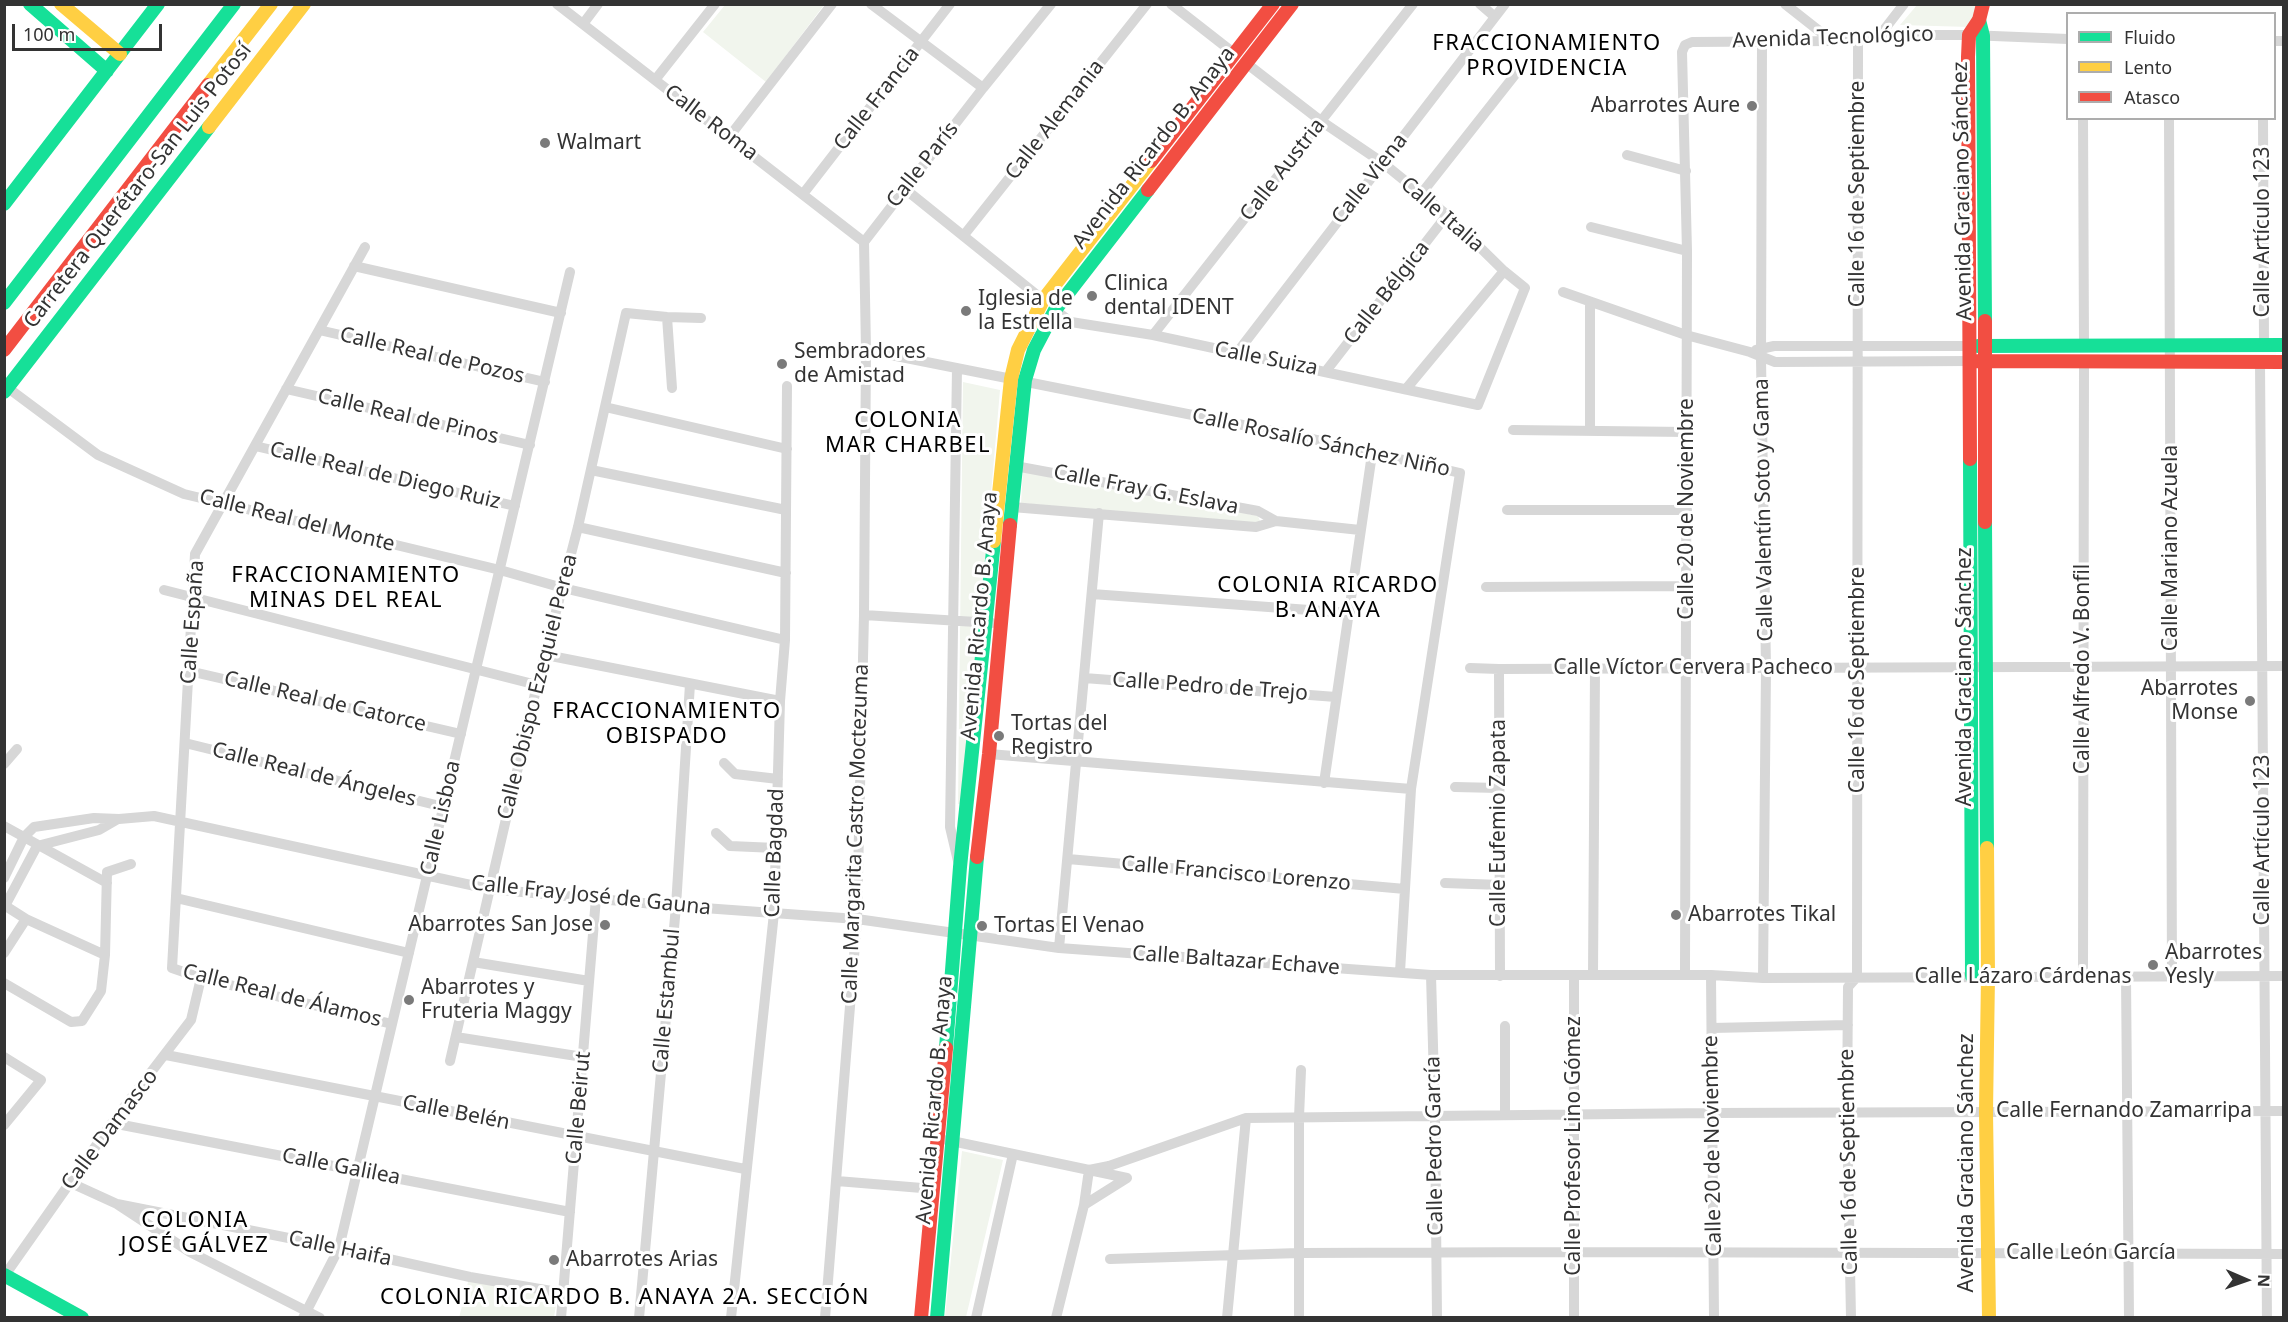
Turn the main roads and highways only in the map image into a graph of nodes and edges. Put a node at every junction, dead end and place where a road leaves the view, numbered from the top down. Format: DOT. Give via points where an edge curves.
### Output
graph roads {
  1 [pos="30,4"];
  2 [pos="61,4"];
  3 [pos="158,4"];
  4 [pos="234,4"];
  5 [pos="271,4"];
  6 [pos="304,4"];
  7 [pos="1273,4"];
  8 [pos="1983,4"];
  9 [pos="1291,5"];
  10 [pos="1976,35"];
  11 [pos="120,54"];
  12 [pos="107,71"];
  13 [pos="1189,112"];
  14 [pos="1202,121"];
  15 [pos="1984,196"];
  16 [pos="1968,197"];
  17 [pos="4,204"];
  18 [pos="4,303"];
  19 [pos="2283,345"];
  20 [pos="1970,346"];
  21 [pos="1985,346"];
  22 [pos="4,350"];
  23 [pos="1970,361"];
  24 [pos="1985,361"];
  25 [pos="2283,362"];
  26 [pos="1018,380"];
  27 [pos="6,390"];
  28 [pos="1978,667"];
  29 [pos="1972,976"];
  30 [pos="947,1042"];
  31 [pos="962,1044"];
  32 [pos="5,1275"];
  33 [pos="81,1317"];
  34 [pos="921,1317"];
  35 [pos="937,1317"];
  36 [pos="1989,1317"];
  1 -- 12 [label="main road"];
  2 -- 11 [label="main road"];
  3 -- 11 [label="main road"];
  4 -- 18 [label="main road"];
  5 -- 22 [label="main road"];
  6 -- 27 [label="main road, Carretera Querétaro-San Luis Potosí"];
  7 -- 13 [label="main road, Avenida Ricardo B. Anaya"];
  8 -- 10 [label="main road"];
  9 -- 14 [label="main road, Avenida Ricardo B. Anaya"];
  10 -- 15 [label="main road, Avenida Graciano Sánchez"];
  10 -- 16 [label="main road, Avenida Graciano Sánchez"];
  11 -- 12 [label="main road"];
  12 -- 17 [label="main road"];
  13 -- 14 [label="main road"];
  13 -- 26 [label="main road, Avenida Ricardo B. Anaya" via="1043,300 1018,350"];
  14 -- 26 [label="main road, Avenida Ricardo B. Anaya" via="1055,310"];
  15 -- 16 [label="main road"];
  15 -- 21 [label="main road, Avenida Graciano Sánchez"];
  16 -- 20 [label="main road, Avenida Graciano Sánchez"];
  19 -- 21 [label="main road"];
  20 -- 21 [label="main road"];
  20 -- 23 [label="main road, Avenida Graciano Sánchez"];
  21 -- 24 [label="main road, Avenida Graciano Sánchez"];
  23 -- 24 [label="main road"];
  23 -- 28 [label="main road, Avenida Graciano Sánchez"];
  24 -- 25 [label="main road"];
  24 -- 28 [label="main road, Avenida Graciano Sánchez"];
  26 -- 30 [label="main road, Avenida Ricardo B. Anaya" via="986,622 960,867"];
  26 -- 31 [label="main road, Avenida Ricardo B. Anaya" via="1012,507"];
  28 -- 29 [label="main road, Avenida Graciano Sánchez"];
  28 -- 36 [label="main road, Avenida Graciano Sánchez" via="1988,976"];
  30 -- 31 [label="main road"];
  30 -- 34 [label="main road, Avenida Ricardo B. Anaya"];
  31 -- 35 [label="main road, Avenida Ricardo B. Anaya"];
  32 -- 33 [label="main road"];
}
